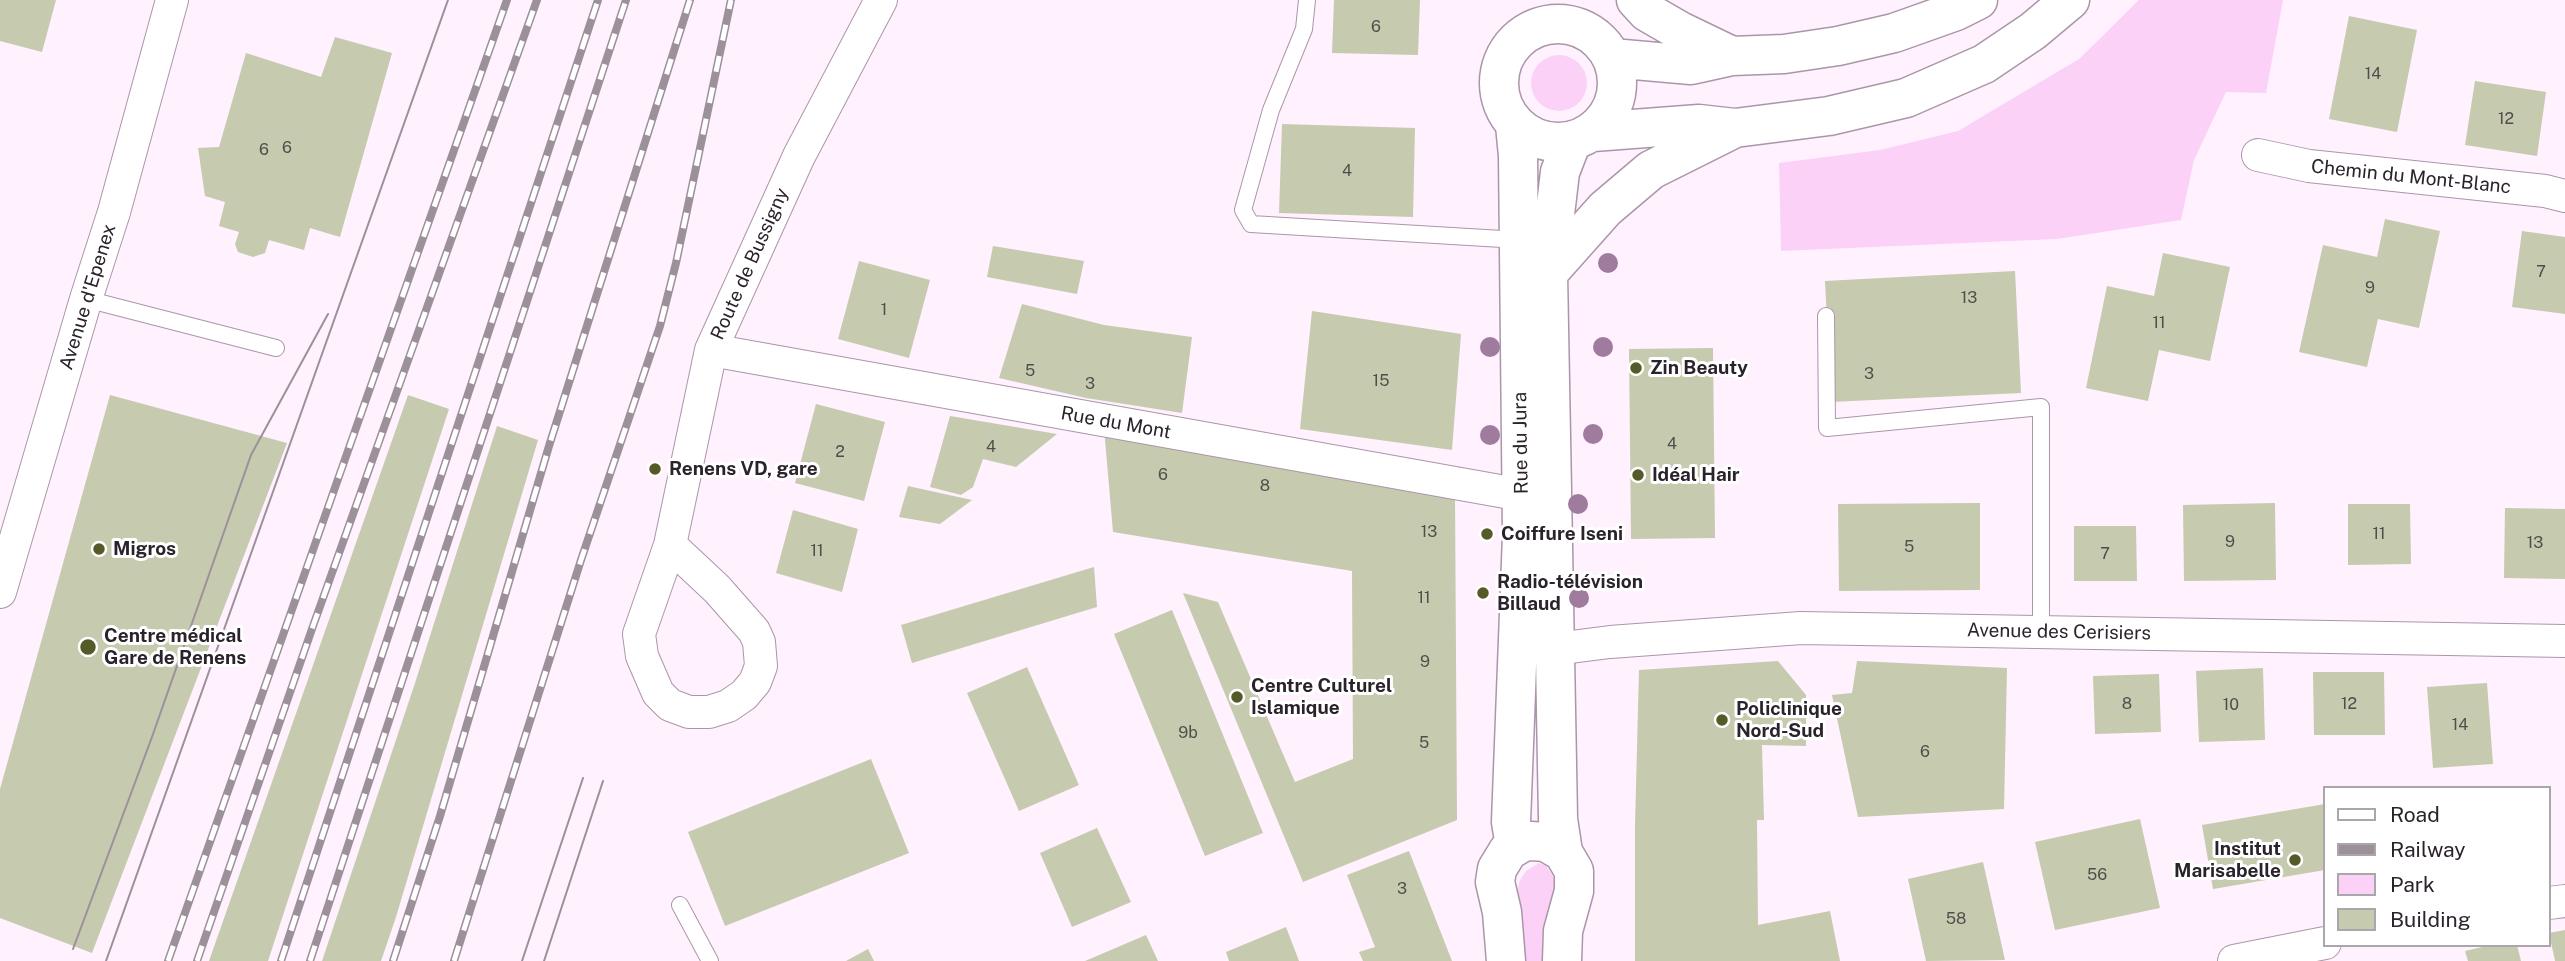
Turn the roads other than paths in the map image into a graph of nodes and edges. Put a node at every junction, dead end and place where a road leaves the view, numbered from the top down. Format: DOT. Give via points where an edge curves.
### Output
graph roads {
  1 [pos="172,0"];
  2 [pos="881,0"];
  3 [pos="1307,0"];
  4 [pos="1592,0"];
  5 [pos="1636,0"];
  6 [pos="1978,0"];
  7 [pos="2070,0"];
  8 [pos="1527,17"];
  9 [pos="1605,49"];
  10 [pos="1732,56"];
  11 [pos="1515,125"];
  12 [pos="1735,128"];
  13 [pos="1583,136"];
  14 [pos="2258,155"];
  15 [pos="2565,196"];
  16 [pos="1519,240"];
  17 [pos="1548,273"];
  18 [pos="86,299"];
  19 [pos="1826,316"];
  20 [pos="276,348"];
  21 [pos="711,350"];
  22 [pos="1521,495"];
  23 [pos="670,545"];
  24 [pos="0,592"];
  25 [pos="2041,632"];
  26 [pos="2565,641"];
  27 [pos="1555,649"];
  28 [pos="1515,846"];
  29 [pos="1563,852"];
  30 [pos="680,905"];
  31 [pos="2324,943"];
  32 [pos="710,961"];
  33 [pos="1506,961"];
  34 [pos="1562,961"];
  35 [pos="2234,961"];
  1 -- 18 [label="street, Avenue d'Epenex"];
  2 -- 21 [label="street, Route de Bussigny" via="799,156"];
  3 -- 16 [label="lane" via="1304,29 1271,110 1243,210 1251,224"];
  4 -- 9 [label="main road"];
  5 -- 10 [label="main road" via="1647,12"];
  6 -- 10 [label="main road" via="1894,33 1838,46"];
  7 -- 12 [label="main road" via="1984,64 1906,98 1829,116"];
  8 -- 9 [label="main road" via="1542,25 1582,29"];
  8 -- 11 [label="main road" via="1501,65 1498,85 1502,104"];
  9 -- 10 [label="main road" via="1691,65"];
  9 -- 13 [label="main road" via="1617,74 1617,90 1604,121"];
  11 -- 13 [label="main road" via="1541,141 1557,143"];
  11 -- 16 [label="main road, Rue du Jura"];
  12 -- 13 [label="main road" via="1699,124"];
  12 -- 17 [label="main road" via="1651,170 1605,209"];
  13 -- 17 [label="main road, Rue du Jura" via="1560,172"];
  14 -- 15 [label="street, Chemin du Mont-Blanc" via="2309,166"];
  16 -- 22 [label="main road, Rue du Jura"];
  17 -- 27 [label="main road, Rue du Jura"];
  18 -- 20 [label="lane"];
  18 -- 24 [label="street, Avenue d'Epenex"];
  19 -- 25 [label="lane" via="1827,428 2041,407"];
  21 -- 22 [label="street, Rue du Mont"];
  21 -- 23 [label="street, Route de Bussigny"];
  22 -- 28 [label="main road, Rue du Jura" via="1511,822"];
  23 -- 23 [label="street, Route de Bussigny" via="639,634 642,656 658,693 670,705 689,712 709,712 728,706 755,682 761,666 760,642 718,589"];
  25 -- 26 [label="street, Avenue des Cerisiers"];
  25 -- 27 [label="street, Avenue des Cerisiers" via="1801,628"];
  27 -- 29 [label="main road, Rue du Jura" via="1558,819"];
  28 -- 29 [label="main road" via="1546,842"];
  28 -- 33 [label="main road" via="1502,857 1495,882"];
  29 -- 34 [label="main road, Rue du Jura" via="1575,881 1563,931"];
  30 -- 32 [label="lane"];
  31 -- 35 [label="street"];
}
